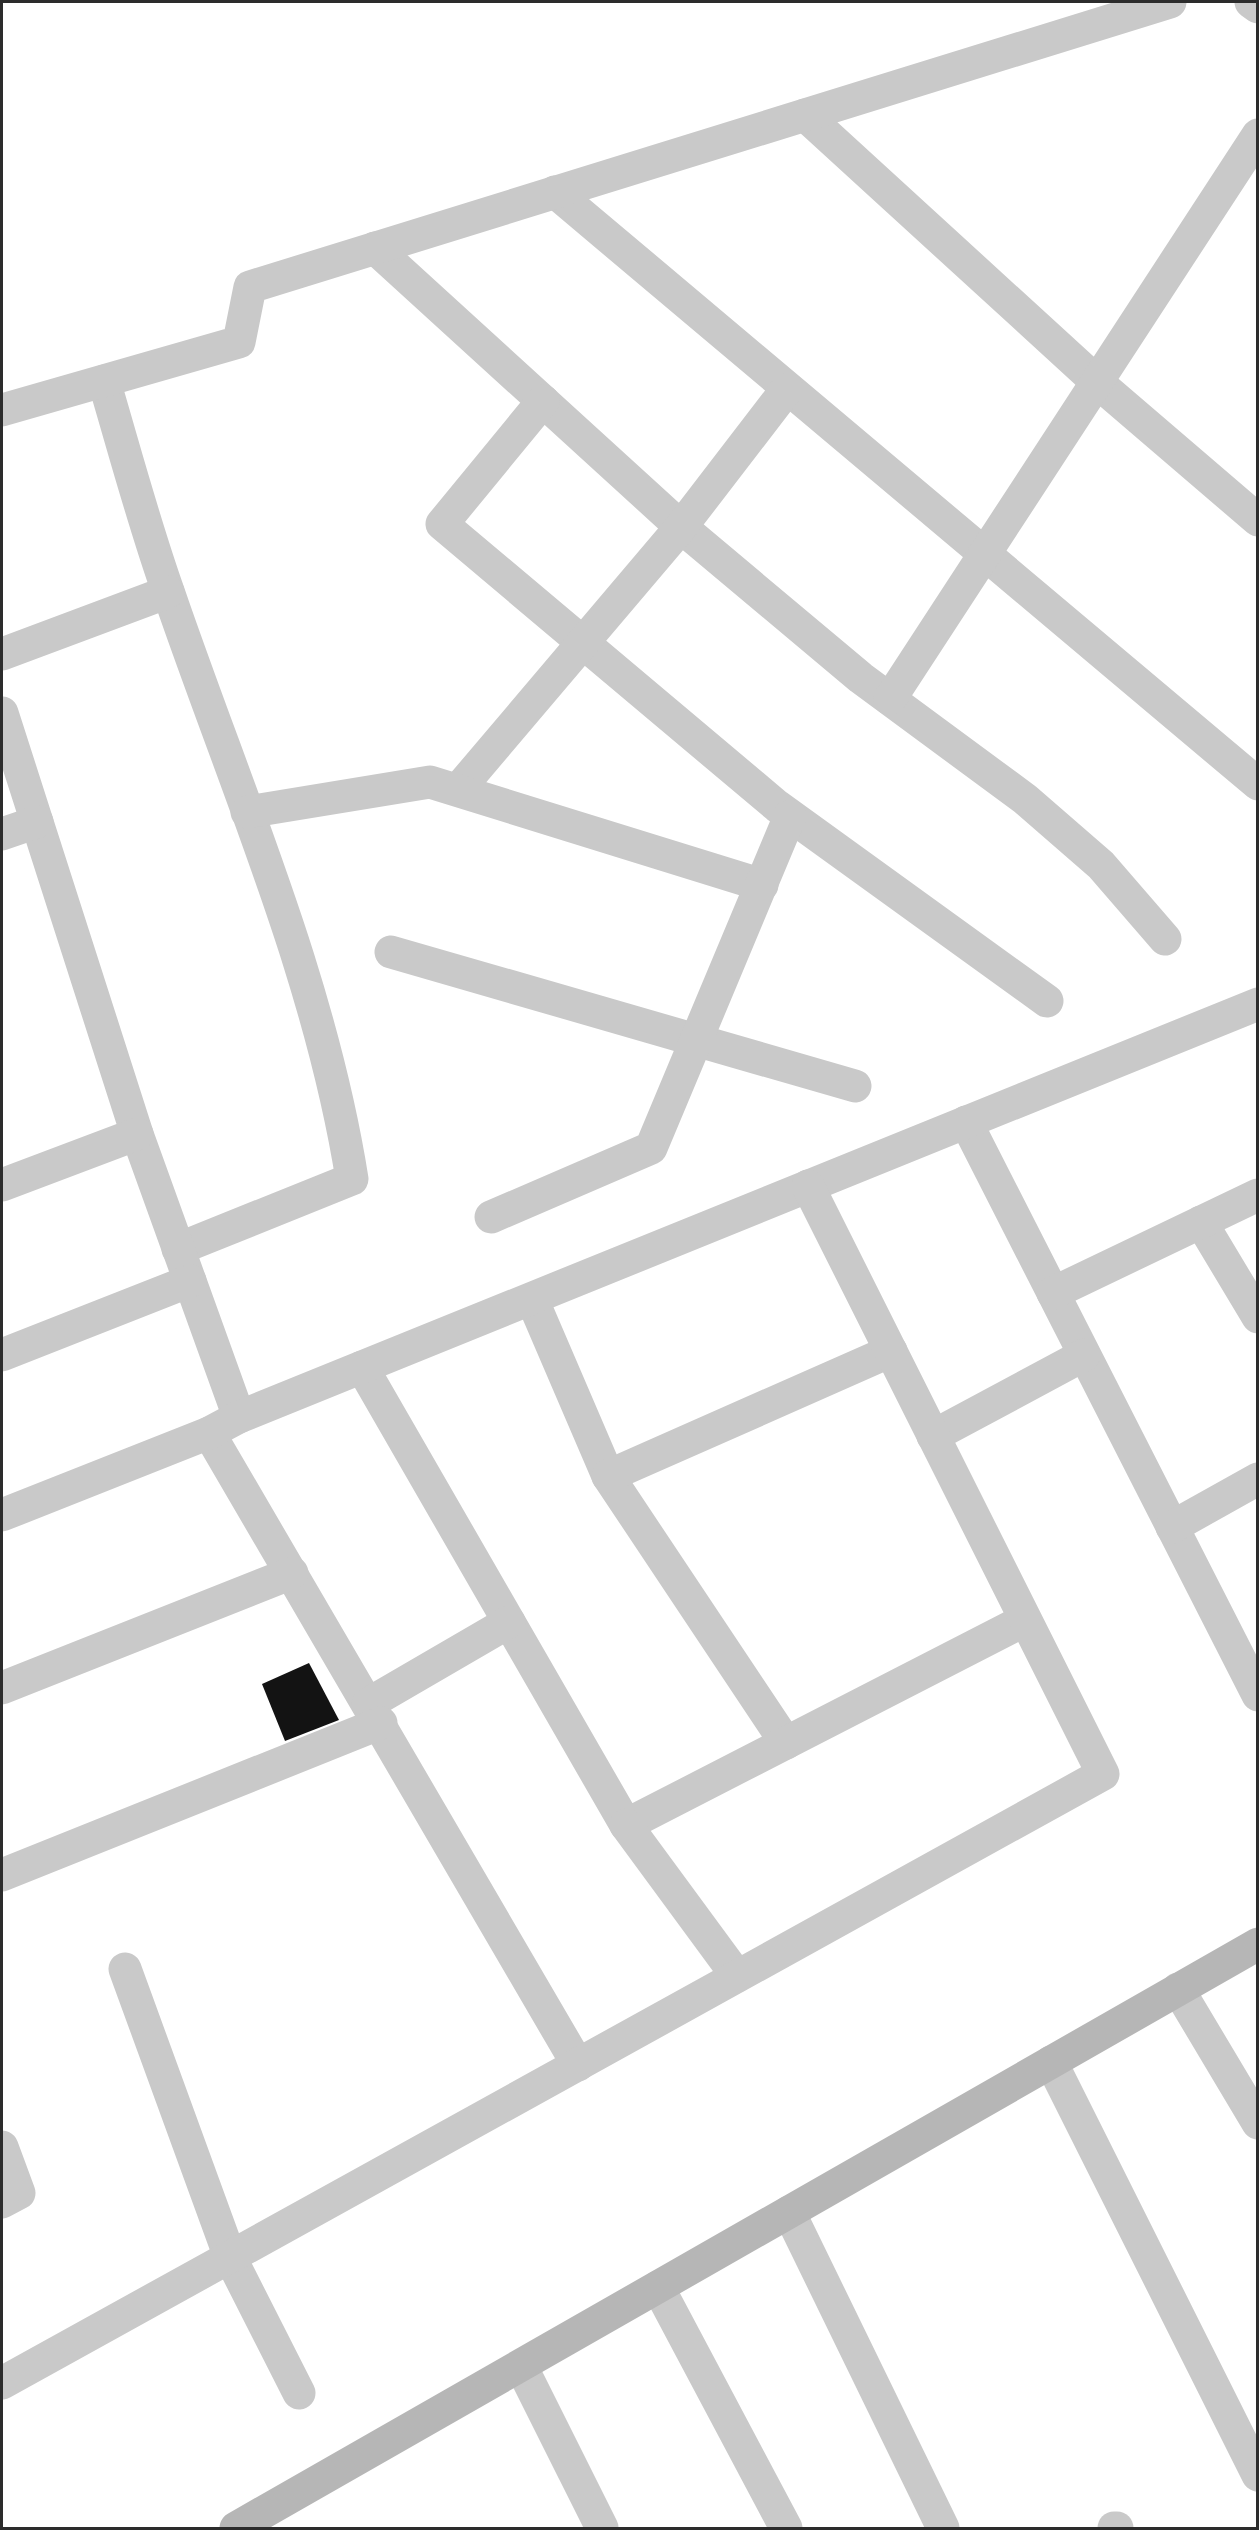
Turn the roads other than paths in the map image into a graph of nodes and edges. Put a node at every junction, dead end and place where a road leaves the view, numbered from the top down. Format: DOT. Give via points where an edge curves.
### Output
graph roads {
  1 [pos="1170,2"];
  2 [pos="1251,2"];
  3 [pos="1257,7"];
  4 [pos="805,115"];
  5 [pos="1257,135"];
  6 [pos="555,192"];
  7 [pos="375,248"];
  8 [pos="104,381"];
  9 [pos="1097,382"];
  10 [pos="787,389"];
  11 [pos="543,401"];
  12 [pos="2,410"];
  13 [pos="1257,520"];
  14 [pos="681,527"];
  15 [pos="985,554"];
  16 [pos="168,592"];
  17 [pos="583,642"];
  18 [pos="2,654"];
  19 [pos="890,699"];
  20 [pos="2,712"];
  21 [pos="1257,784"];
  22 [pos="458,790"];
  23 [pos="247,812"];
  24 [pos="790,816"];
  25 [pos="37,822"];
  26 [pos="2,834"];
  27 [pos="762,885"];
  28 [pos="1164,939"];
  29 [pos="391,952"];
  30 [pos="1047,1001"];
  31 [pos="1257,1004"];
  32 [pos="696,1040"];
  33 [pos="855,1086"];
  34 [pos="966,1122"];
  35 [pos="137,1134"];
  36 [pos="2,1185"];
  37 [pos="808,1186"];
  38 [pos="1257,1195"];
  39 [pos="491,1217"];
  40 [pos="1201,1222"];
  41 [pos="178,1249"];
  42 [pos="190,1281"];
  43 [pos="1053,1293"];
  44 [pos="532,1299"];
  45 [pos="1257,1317"];
  46 [pos="891,1351"];
  47 [pos="2,1355"];
  48 [pos="1084,1355"];
  49 [pos="362,1367"];
  50 [pos="239,1417"];
  51 [pos="209,1433"];
  52 [pos="933,1436"];
  53 [pos="608,1476"];
  54 [pos="1257,1479"];
  55 [pos="2,1515"];
  56 [pos="1172,1527"];
  57 [pos="292,1573"];
  58 [pos="1025,1620"];
  59 [pos="509,1622"];
  60 [pos="1255,1682"];
  61 [pos="2,1688"];
  62 [pos="374,1714"];
  63 [pos="786,1743"];
  64 [pos="626,1825"];
  65 [pos="2,1875"];
  66 [pos="1257,1944"];
  67 [pos="125,1968"];
  68 [pos="737,1976"];
  69 [pos="1178,1989"];
  70 [pos="1051,2062"];
  71 [pos="578,2065"];
  72 [pos="1257,2123"];
  73 [pos="2,2147"];
  74 [pos="2,2202"];
  75 [pos="789,2212"];
  76 [pos="231,2257"];
  77 [pos="658,2287"];
  78 [pos="521,2366"];
  79 [pos="2,2383"];
  80 [pos="299,2393"];
  81 [pos="1257,2475"];
  82 [pos="236,2529"];
  83 [pos="602,2529"];
  84 [pos="786,2529"];
  85 [pos="944,2529"];
  1 -- 4 [label="street"];
  2 -- 3 [label="street"];
  4 -- 6 [label="street"];
  4 -- 9 [label="street"];
  5 -- 9 [label="street"];
  6 -- 7 [label="street"];
  6 -- 10 [label="street"];
  7 -- 8 [label="street" via="250,287 240,342"];
  7 -- 11 [label="street"];
  8 -- 12 [label="street"];
  8 -- 16 [label="street"];
  9 -- 13 [label="street"];
  9 -- 15 [label="street"];
  10 -- 14 [label="street"];
  10 -- 15 [label="street"];
  11 -- 14 [label="street"];
  11 -- 17 [label="street" via="442,524"];
  14 -- 17 [label="street"];
  14 -- 19 [label="street"];
  15 -- 19 [label="street"];
  15 -- 21 [label="street"];
  16 -- 18 [label="street"];
  16 -- 23 [label="street"];
  17 -- 22 [label="street"];
  17 -- 24 [label="street"];
  19 -- 28 [label="street" via="1025,800 1101,865"];
  20 -- 25 [label="street"];
  22 -- 23 [label="street" via="430,782"];
  22 -- 27 [label="street"];
  23 -- 41 [label="street" via="328,1060 352,1179"];
  24 -- 27 [label="street"];
  24 -- 30 [label="street"];
  25 -- 26 [label="street"];
  25 -- 35 [label="street"];
  27 -- 32 [label="street"];
  29 -- 32 [label="street"];
  31 -- 34 [label="street"];
  32 -- 33 [label="street"];
  32 -- 39 [label="street" via="651,1148"];
  34 -- 37 [label="street"];
  34 -- 43 [label="street"];
  35 -- 36 [label="street"];
  35 -- 41 [label="street"];
  37 -- 44 [label="street"];
  37 -- 46 [label="street"];
  38 -- 40 [label="street"];
  40 -- 43 [label="street"];
  40 -- 45 [label="street"];
  41 -- 42 [label="street"];
  42 -- 47 [label="street"];
  42 -- 50 [label="street"];
  43 -- 48 [label="street"];
  44 -- 49 [label="street"];
  44 -- 53 [label="street"];
  46 -- 52 [label="street"];
  46 -- 53 [label="street"];
  48 -- 52 [label="street"];
  48 -- 56 [label="street"];
  49 -- 50 [label="street"];
  49 -- 59 [label="street"];
  50 -- 51 [label="street"];
  51 -- 55 [label="street"];
  51 -- 57 [label="street"];
  52 -- 58 [label="street"];
  53 -- 63 [label="street"];
  54 -- 56 [label="street"];
  56 -- 60 [label="street"];
  57 -- 61 [label="street"];
  57 -- 62 [label="street"];
  58 -- 63 [label="street"];
  58 -- 68 [label="street" via="1103,1774"];
  59 -- 62 [label="street"];
  59 -- 64 [label="street"];
  62 -- 65 [label="street"];
  62 -- 71 [label="street"];
  63 -- 64 [label="street"];
  64 -- 68 [label="street"];
  66 -- 69 [label="street"];
  67 -- 76 [label="street"];
  68 -- 71 [label="street"];
  69 -- 70 [label="street"];
  69 -- 72 [label="street"];
  70 -- 75 [label="street"];
  70 -- 81 [label="street"];
  71 -- 76 [label="street"];
  73 -- 74 [label="street" via="19,2193"];
  75 -- 77 [label="street"];
  75 -- 85 [label="street"];
  76 -- 79 [label="street"];
  76 -- 80 [label="street"];
  77 -- 78 [label="street"];
  77 -- 84 [label="street"];
  78 -- 82 [label="street"];
  78 -- 83 [label="street"];
}
